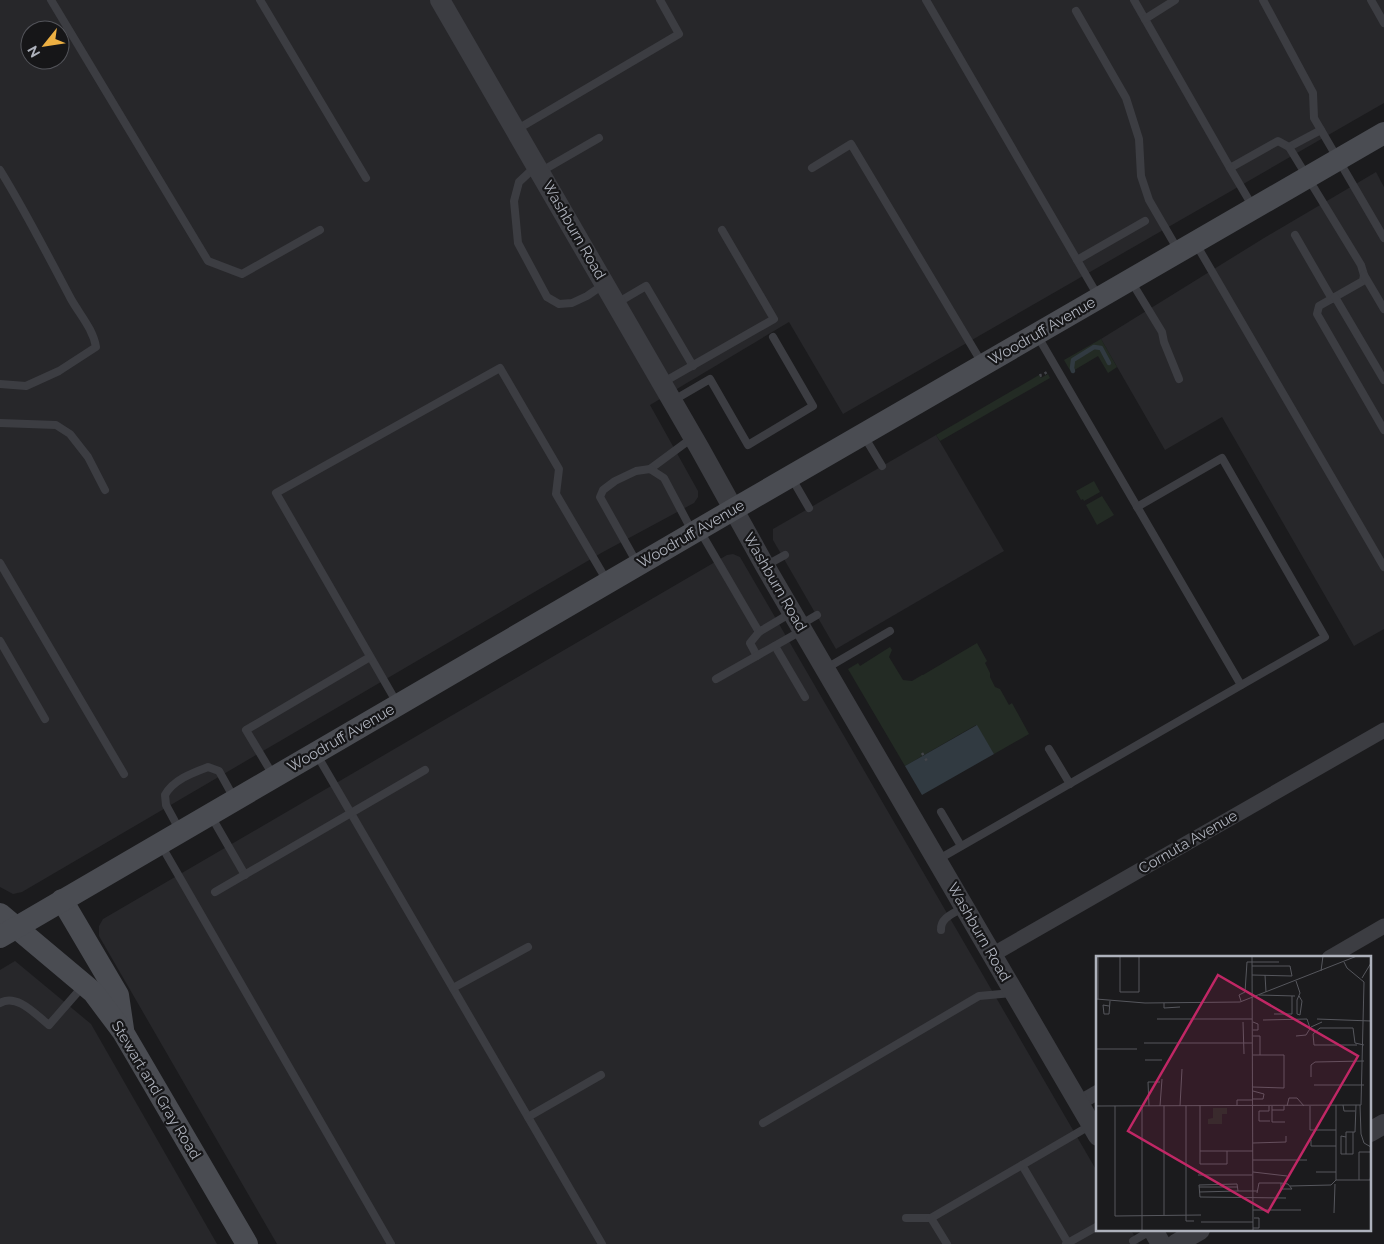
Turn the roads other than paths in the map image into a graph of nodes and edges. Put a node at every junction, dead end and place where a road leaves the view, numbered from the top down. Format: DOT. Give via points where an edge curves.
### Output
graph roads {
  1 [pos="51,0"];
  2 [pos="260,0"];
  3 [pos="440,0"];
  4 [pos="660,0"];
  5 [pos="926,0"];
  6 [pos="1134,0"];
  7 [pos="1175,0"];
  8 [pos="1263,0"];
  9 [pos="1371,0"];
  10 [pos="1076,11"];
  11 [pos="1145,19"];
  12 [pos="1384,23"];
  13 [pos="516,130"];
  14 [pos="1320,130"];
  15 [pos="1384,133"];
  16 [pos="599,138"];
  17 [pos="1289,147"];
  18 [pos="1338,160"];
  19 [pos="812,168"];
  20 [pos="1230,168"];
  21 [pos="538,169"];
  22 [pos="0,170"];
  23 [pos="1307,177"];
  24 [pos="366,178"];
  25 [pos="1254,208"];
  26 [pos="1145,221"];
  27 [pos="320,230"];
  28 [pos="722,230"];
  29 [pos="1295,235"];
  30 [pos="1384,238"];
  31 [pos="1187,247"];
  32 [pos="1077,260"];
  33 [pos="1364,275"];
  34 [pos="1130,280"];
  35 [pos="605,284"];
  36 [pos="1099,298"];
  37 [pos="1334,298"];
  38 [pos="616,303"];
  39 [pos="1384,309"];
  40 [pos="1037,334"];
  41 [pos="773,337"];
  42 [pos="983,365"];
  43 [pos="693,366"];
  44 [pos="1179,378"];
  45 [pos="1384,380"];
  46 [pos="662,383"];
  47 [pos="0,384"];
  48 [pos="673,401"];
  49 [pos="0,423"];
  50 [pos="1384,430"];
  51 [pos="863,434"];
  52 [pos="693,437"];
  53 [pos="882,466"];
  54 [pos="650,469"];
  55 [pos="791,476"];
  56 [pos="105,490"];
  57 [pos="1137,507"];
  58 [pos="809,508"];
  59 [pos="734,509"];
  60 [pos="696,531"];
  61 [pos="785,555"];
  62 [pos="0,563"];
  63 [pos="638,565"];
  64 [pos="765,566"];
  65 [pos="1384,567"];
  66 [pos="608,582"];
  67 [pos="817,615"];
  68 [pos="798,623"];
  69 [pos="890,631"];
  70 [pos="759,632"];
  71 [pos="0,641"];
  72 [pos="775,646"];
  73 [pos="757,656"];
  74 [pos="370,657"];
  75 [pos="825,669"];
  76 [pos="716,679"];
  77 [pos="1241,685"];
  78 [pos="805,696"];
  79 [pos="398,705"];
  80 [pos="45,719"];
  81 [pos="1384,730"];
  82 [pos="1049,749"];
  83 [pos="316,753"];
  84 [pos="425,770"];
  85 [pos="124,774"];
  86 [pos="274,777"];
  87 [pos="1070,784"];
  88 [pos="235,800"];
  89 [pos="351,812"];
  90 [pos="942,812"];
  91 [pos="210,814"];
  92 [pos="181,832"];
  93 [pos="160,844"];
  94 [pos="962,846"];
  95 [pos="937,860"];
  96 [pos="245,874"];
  97 [pos="216,892"];
  98 [pos="62,900"];
  99 [pos="964,907"];
  100 [pos="6,926"];
  101 [pos="1384,926"];
  102 [pos="941,930"];
  103 [pos="528,947"];
  104 [pos="992,955"];
  105 [pos="1332,956"];
  106 [pos="84,984"];
  107 [pos="453,988"];
  108 [pos="1014,993"];
  109 [pos="0,1003"];
  110 [pos="123,1032"];
  111 [pos="601,1075"];
  112 [pos="1096,1093"];
  113 [pos="1079,1103"];
  114 [pos="528,1117"];
  115 [pos="763,1122"];
  116 [pos="1384,1124"];
  117 [pos="1095,1131"];
  118 [pos="1372,1131"];
  119 [pos="1022,1165"];
  120 [pos="906,1218"];
  121 [pos="931,1218"];
  122 [pos="1096,1227"];
  123 [pos="1149,1232"];
  124 [pos="1153,1232"];
  125 [pos="1197,1232"];
  126 [pos="1133,1241"];
  127 [pos="247,1244"];
  128 [pos="391,1244"];
  129 [pos="602,1244"];
  130 [pos="947,1244"];
  131 [pos="1067,1244"];
  132 [pos="1161,1244"];
  133 [pos="1176,1244"];
  1 -- 27 [label="lane" via="208,260 242,274"];
  2 -- 24 [label="lane"];
  3 -- 13 [label="street, Washburn Road"];
  4 -- 13 [label="lane" via="679,34"];
  5 -- 32 [label="lane"];
  6 -- 11 [label="lane"];
  7 -- 11 [label="lane"];
  8 -- 14 [label="lane" via="1314,94 1314,118"];
  9 -- 12 [label="lane"];
  10 -- 31 [label="lane" via="1126,98 1139,139 1141,176 1149,200"];
  11 -- 20 [label="lane"];
  13 -- 21 [label="street, Washburn Road"];
  14 -- 17 [label="lane"];
  14 -- 18 [label="lane"];
  15 -- 18 [label="main road, Woodruff Avenue"];
  16 -- 21 [label="lane"];
  17 -- 20 [label="lane" via="1278,141"];
  17 -- 23 [label="lane"];
  18 -- 23 [label="main road, Woodruff Avenue"];
  18 -- 30 [label="lane"];
  19 -- 42 [label="lane" via="852,144"];
  20 -- 25 [label="lane"];
  21 -- 35 [label="street, Washburn Road"];
  21 -- 35 [label="lane" via="519,182 514,201 518,243 547,297 559,304 572,303"];
  22 -- 47 [label="lane" via="94,337 96,347 59,371 26,386"];
  23 -- 25 [label="main road, Woodruff Avenue"];
  23 -- 33 [label="lane"];
  25 -- 31 [label="main road, Woodruff Avenue"];
  26 -- 32 [label="lane"];
  28 -- 43 [label="lane" via="774,319"];
  29 -- 37 [label="lane"];
  31 -- 34 [label="main road, Woodruff Avenue"];
  31 -- 65 [label="lane"];
  32 -- 36 [label="lane"];
  33 -- 37 [label="lane" via="1363,281"];
  33 -- 39 [label="lane"];
  34 -- 36 [label="main road, Woodruff Avenue"];
  34 -- 44 [label="lane" via="1162,332"];
  35 -- 38 [label="street, Washburn Road"];
  36 -- 40 [label="main road, Woodruff Avenue"];
  37 -- 45 [label="lane"];
  37 -- 50 [label="lane" via="1319,306 1316,314"];
  38 -- 43 [label="lane" via="646,286"];
  38 -- 46 [label="street, Washburn Road"];
  40 -- 42 [label="main road, Woodruff Avenue"];
  40 -- 57 [label="lane"];
  41 -- 48 [label="lane" via="813,406 748,444 710,379"];
  42 -- 51 [label="main road, Woodruff Avenue"];
  43 -- 46 [label="lane"];
  46 -- 48 [label="street, Washburn Road"];
  48 -- 52 [label="street, Washburn Road"];
  49 -- 56 [label="lane" via="56,425 70,434 88,457"];
  51 -- 53 [label="lane"];
  51 -- 55 [label="main road, Woodruff Avenue"];
  52 -- 54 [label="lane"];
  52 -- 59 [label="street, Washburn Road"];
  54 -- 60 [label="lane" via="664,478"];
  54 -- 63 [label="lane" via="636,471 615,481 603,490 600,497"];
  55 -- 58 [label="lane"];
  55 -- 59 [label="main road, Woodruff Avenue"];
  57 -- 77 [label="lane"];
  57 -- 77 [label="lane" via="1222,458 1325,637"];
  59 -- 60 [label="main road, Woodruff Avenue"];
  59 -- 64 [label="street, Washburn Road"];
  60 -- 63 [label="main road, Woodruff Avenue"];
  60 -- 70 [label="lane"];
  61 -- 64 [label="lane"];
  62 -- 85 [label="lane"];
  63 -- 66 [label="main road, Woodruff Avenue"];
  64 -- 68 [label="street, Washburn Road"];
  66 -- 74 [label="lane" via="556,494 559,469 500,368 276,493"];
  66 -- 79 [label="main road, Woodruff Avenue"];
  67 -- 68 [label="lane"];
  68 -- 70 [label="lane"];
  68 -- 72 [label="lane"];
  68 -- 75 [label="street, Washburn Road"];
  69 -- 75 [label="lane"];
  70 -- 73 [label="lane" via="750,643"];
  71 -- 80 [label="lane"];
  72 -- 73 [label="lane"];
  72 -- 78 [label="lane"];
  73 -- 76 [label="lane"];
  74 -- 79 [label="lane"];
  74 -- 86 [label="lane" via="246,730"];
  75 -- 95 [label="street, Washburn Road"];
  77 -- 87 [label="lane"];
  79 -- 83 [label="main road, Woodruff Avenue"];
  81 -- 104 [label="street, Cornuta Avenue"];
  82 -- 87 [label="lane"];
  83 -- 86 [label="main road, Woodruff Avenue"];
  83 -- 89 [label="lane"];
  84 -- 89 [label="lane"];
  86 -- 88 [label="main road, Woodruff Avenue"];
  87 -- 94 [label="lane"];
  88 -- 91 [label="main road, Woodruff Avenue"];
  88 -- 92 [label="lane" via="219,771 208,767 170,786 164,795 166,805"];
  89 -- 96 [label="lane"];
  89 -- 107 [label="lane"];
  90 -- 94 [label="lane"];
  91 -- 92 [label="main road, Woodruff Avenue"];
  91 -- 96 [label="lane"];
  92 -- 93 [label="main road, Woodruff Avenue"];
  93 -- 98 [label="main road, Woodruff Avenue"];
  93 -- 128 [label="lane"];
  94 -- 95 [label="lane"];
  95 -- 99 [label="street, Washburn Road"];
  96 -- 97 [label="lane"];
  98 -- 100 [label="main road, Woodruff Avenue"];
  98 -- 110 [label="main road" via="118,995"];
  99 -- 102 [label="lane" via="942,921"];
  99 -- 104 [label="street, Washburn Road"];
  100 -- 106 [label="main road, Stewart and Gray Road"];
  101 -- 105 [label="street"];
  103 -- 107 [label="lane"];
  104 -- 108 [label="street, Washburn Road"];
  106 -- 109 [label="lane" via="49,1025 18,1002"];
  106 -- 110 [label="main road, Stewart and Gray Road"];
  107 -- 114 [label="lane"];
  108 -- 113 [label="street, Washburn Road"];
  108 -- 115 [label="lane" via="979,996"];
  110 -- 127 [label="main road, Stewart and Gray Road"];
  111 -- 114 [label="lane"];
  112 -- 113 [label="street"];
  113 -- 117 [label="street, Washburn Road"];
  114 -- 129 [label="lane"];
  116 -- 118 [label="street"];
  117 -- 119 [label="lane"];
  119 -- 121 [label="lane"];
  119 -- 131 [label="lane"];
  120 -- 121 [label="lane"];
  121 -- 130 [label="lane"];
  122 -- 131 [label="lane"];
  123 -- 126 [label="lane"];
  124 -- 132 [label="street"];
  125 -- 133 [label="street"];
}
